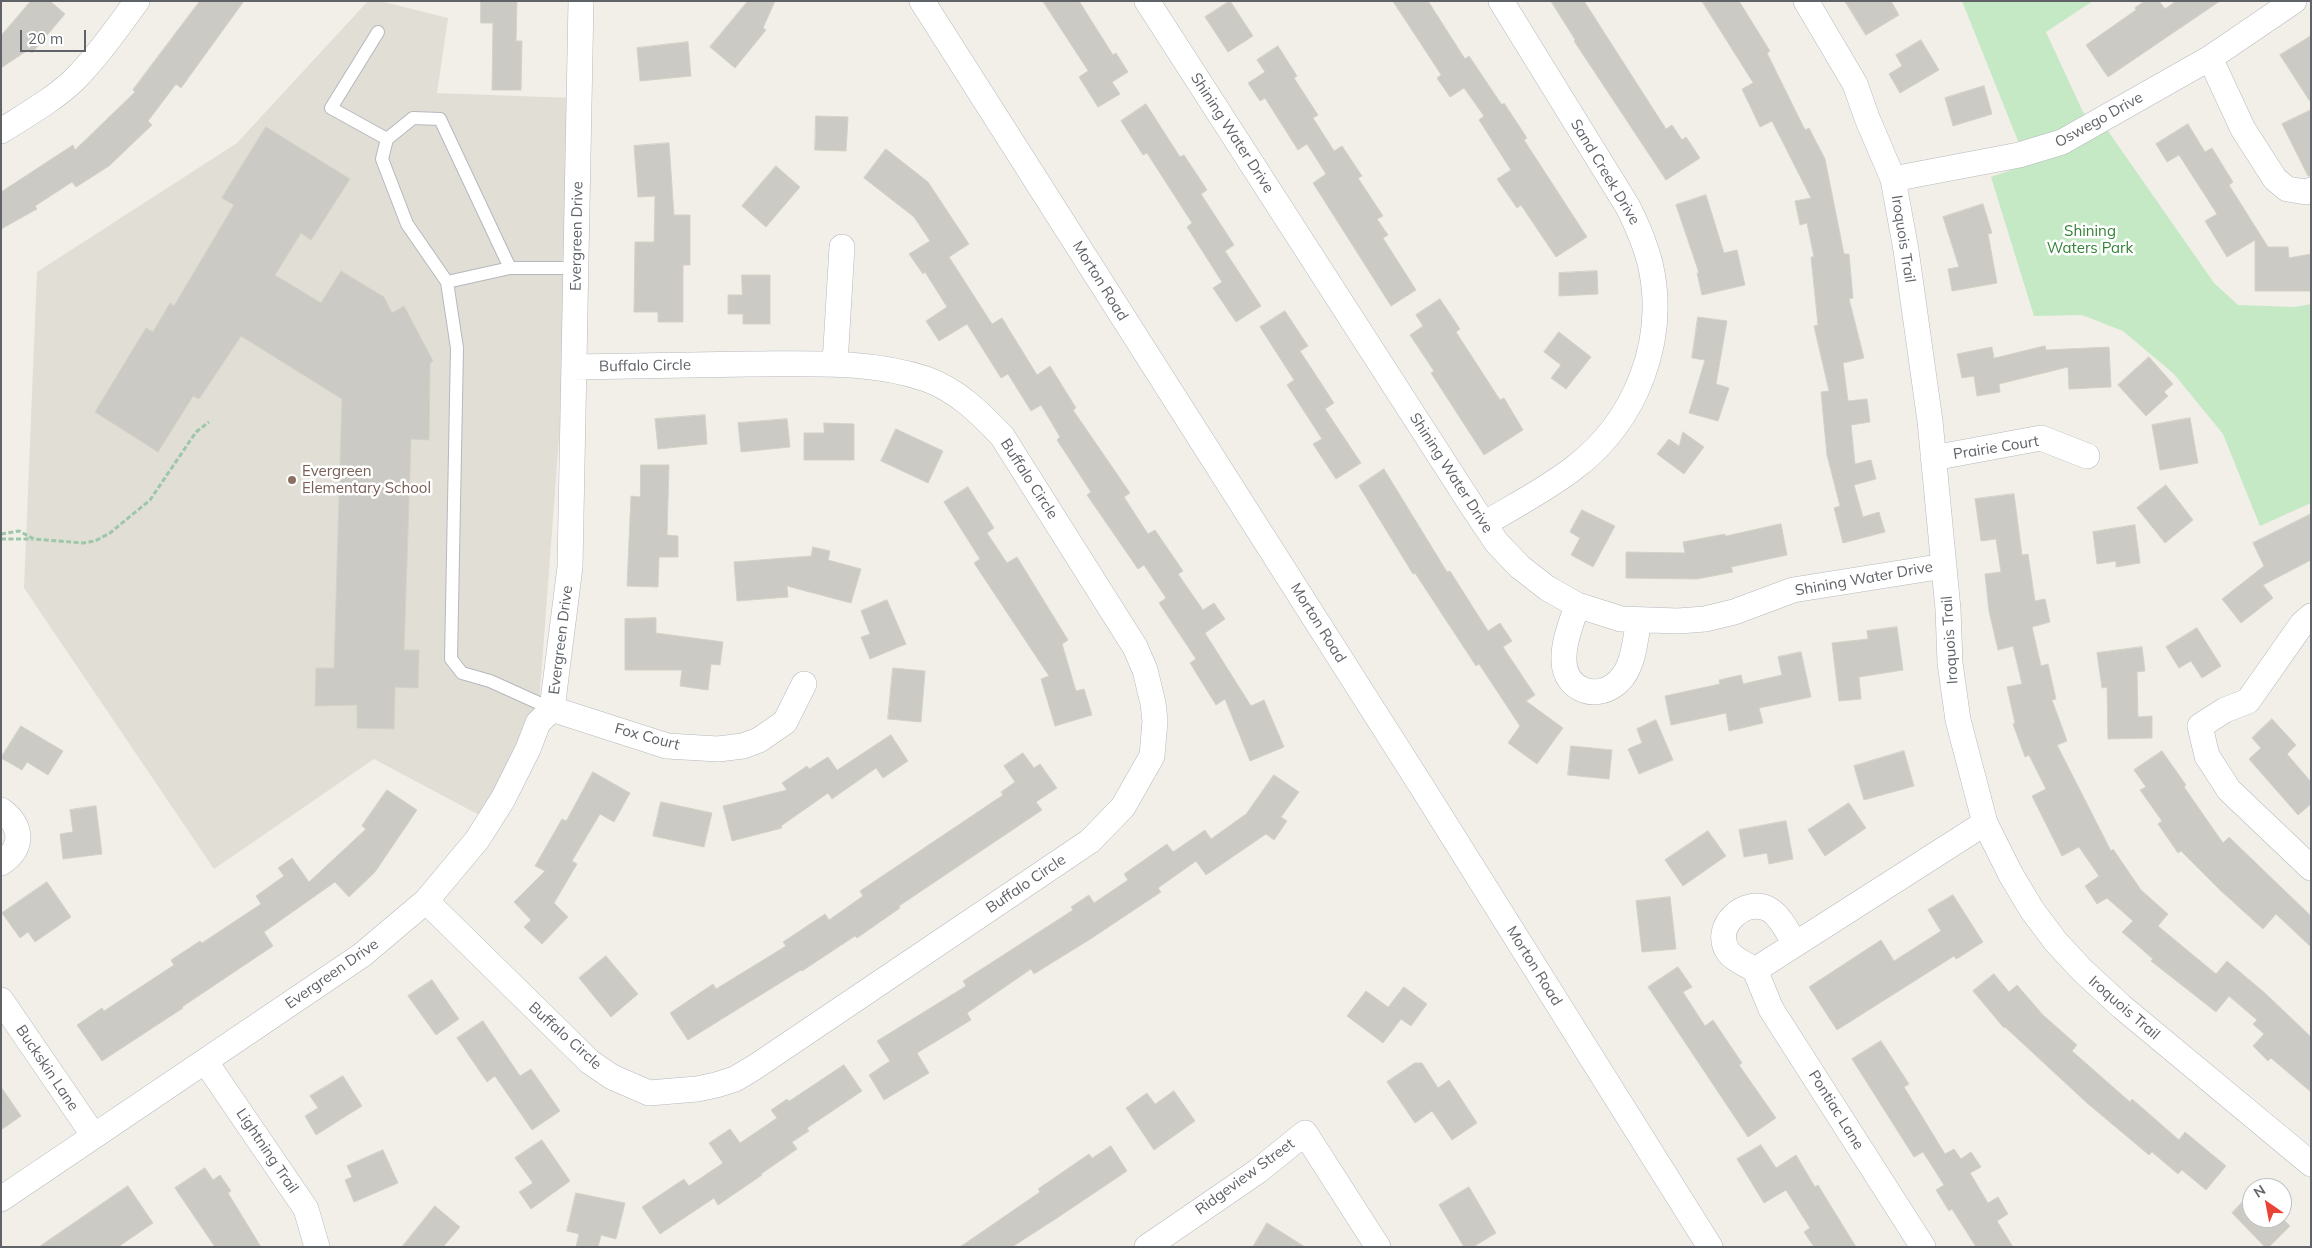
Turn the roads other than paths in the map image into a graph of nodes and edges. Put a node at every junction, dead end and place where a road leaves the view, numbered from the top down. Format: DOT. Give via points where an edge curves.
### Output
graph roads {
  1 [pos="137,1"];
  2 [pos="581,1"];
  3 [pos="922,1"];
  4 [pos="1147,1"];
  5 [pos="1501,1"];
  6 [pos="1806,1"];
  7 [pos="2294,1"];
  8 [pos="378,32"];
  9 [pos="2210,58"];
  10 [pos="1,131"];
  11 [pos="387,139"];
  12 [pos="1893,179"];
  13 [pos="2311,190"];
  14 [pos="842,247"];
  15 [pos="510,268"];
  16 [pos="576,268"];
  17 [pos="447,282"];
  18 [pos="835,364"];
  19 [pos="574,367"];
  20 [pos="2087,456"];
  21 [pos="1933,458"];
  22 [pos="1484,524"];
  23 [pos="1944,566"];
  24 [pos="1577,605"];
  25 [pos="2311,616"];
  26 [pos="1639,620"];
  27 [pos="804,684"];
  28 [pos="552,708"];
  29 [pos="1,810"];
  30 [pos="1985,823"];
  31 [pos="1,862"];
  32 [pos="2311,868"];
  33 [pos="426,902"];
  34 [pos="1795,944"];
  35 [pos="1755,970"];
  36 [pos="1,1000"];
  37 [pos="205,1061"];
  38 [pos="94,1136"];
  39 [pos="2311,1164"];
  40 [pos="1,1198"];
  41 [pos="317,1247"];
  42 [pos="1147,1247"];
  43 [pos="1378,1247"];
  44 [pos="1710,1247"];
  45 [pos="1923,1247"];
  1 -- 10 [label="street" via="73,81"];
  2 -- 16 [label="street, Evergreen Drive"];
  3 -- 44 [label="street, Morton Road"];
  4 -- 22 [label="street, Shining Water Drive"];
  5 -- 22 [label="street, Sand Creek Drive" via="1628,207 1650,263 1655,310 1652,348 1638,389 1612,431 1574,468"];
  6 -- 12 [label="street, Iroquois Trail" via="1855,84"];
  7 -- 9 [label="street, Oswego Drive"];
  8 -- 11 [label="lane" via="332,108"];
  9 -- 12 [label="street, Oswego Drive" via="2045,149"];
  9 -- 13 [label="street" via="2243,129 2275,179 2286,189"];
  11 -- 15 [label="lane" via="413,118 440,119"];
  11 -- 17 [label="lane" via="382,159 406,224"];
  12 -- 21 [label="street, Iroquois Trail" via="1906,250"];
  14 -- 18 [label="street"];
  15 -- 16 [label="lane"];
  15 -- 17 [label="lane"];
  16 -- 19 [label="street, Evergreen Drive"];
  17 -- 28 [label="lane" via="457,348 451,659 462,673 490,681"];
  18 -- 19 [label="street, Buffalo Circle"];
  18 -- 33 [label="street, Buffalo Circle" via="892,370 928,380 953,392 978,411 1002,436 1136,647 1145,670 1154,721 1152,756 1122,807 1090,841 755,1067 735,1079 697,1090 649,1093 612,1077 590,1062"];
  19 -- 28 [label="street, Evergreen Drive" via="570,566"];
  20 -- 21 [label="street, Prairie Court" via="2041,438"];
  21 -- 23 [label="street, Iroquois Trail"];
  22 -- 24 [label="street, Shining Water Drive" via="1520,567"];
  23 -- 26 [label="street, Shining Water Drive" via="1793,590 1705,619"];
  23 -- 30 [label="street, Iroquois Trail" via="1950,663 1958,720"];
  24 -- 26 [label="street, Shining Water Drive" via="1620,619"];
  24 -- 26 [label="street" via="1564,662 1570,680 1584,692 1602,692 1620,681 1630,664"];
  25 -- 32 [label="street" via="2248,701 2225,710 2200,726 2207,756 2229,790"];
  27 -- 28 [label="street, Fox Court" via="785,722 759,740 718,749 668,746"];
  28 -- 33 [label="street, Evergreen Drive" via="538,723 503,799 477,840"];
  29 -- 31 [label="street" via="11,819 19,838 17,848"];
  30 -- 34 [label="street"];
  30 -- 39 [label="street, Iroquois Trail" via="2032,910 2082,972"];
  33 -- 37 [label="street, Evergreen Drive" via="362,955"];
  34 -- 35 [label="street"];
  34 -- 35 [label="street" via="1769,909 1748,907 1734,915 1724,927 1723,942 1730,954"];
  35 -- 45 [label="street, Pontiac Lane" via="1771,1009"];
  36 -- 38 [label="street, Buckskin Lane"];
  37 -- 38 [label="street, Evergreen Drive"];
  37 -- 41 [label="street, Lightning Trail" via="306,1209"];
  38 -- 40 [label="street, Evergreen Drive"];
  42 -- 43 [label="street, Ridgeview Street" via="1258,1171 1305,1133"];
}
